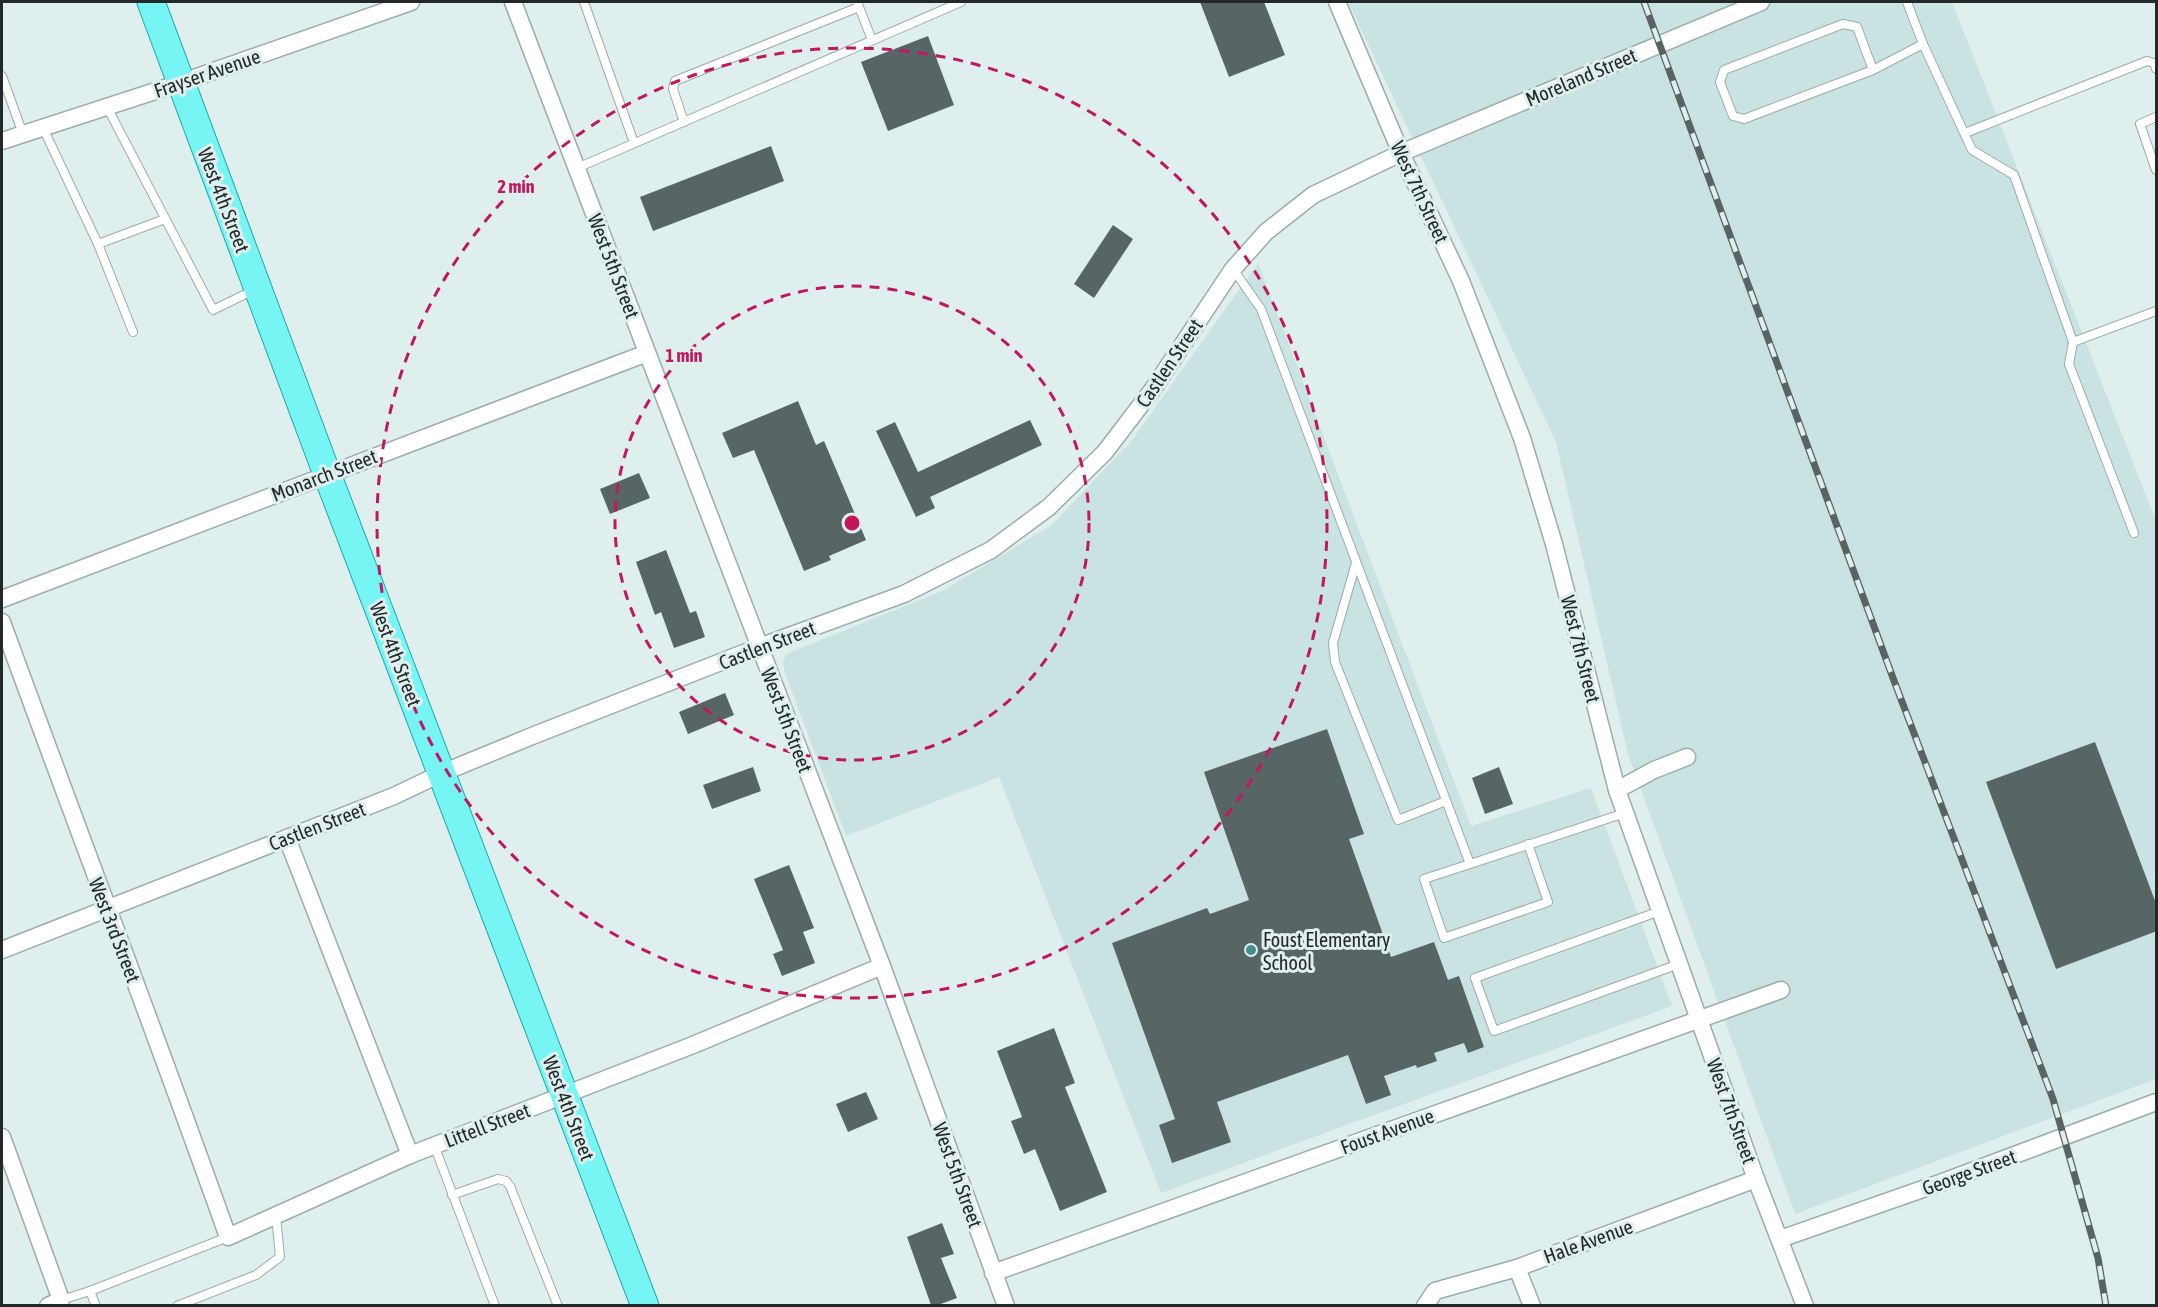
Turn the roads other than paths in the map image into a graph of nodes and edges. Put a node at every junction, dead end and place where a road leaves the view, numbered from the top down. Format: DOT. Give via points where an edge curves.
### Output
graph roads {
  1 [pos="151,2"];
  2 [pos="411,2"];
  3 [pos="513,2"];
  4 [pos="584,2"];
  5 [pos="961,2"];
  6 [pos="1337,2"];
  7 [pos="1761,2"];
  8 [pos="1907,2"];
  9 [pos="858,4"];
  10 [pos="872,40"];
  11 [pos="1923,44"];
  12 [pos="2157,69"];
  13 [pos="1873,70"];
  14 [pos="2,76"];
  15 [pos="180,83"];
  16 [pos="107,107"];
  17 [pos="2157,117"];
  18 [pos="684,122"];
  19 [pos="43,128"];
  20 [pos="1965,133"];
  21 [pos="23,134"];
  22 [pos="2,141"];
  23 [pos="634,143"];
  24 [pos="1401,153"];
  25 [pos="577,168"];
  26 [pos="2157,170"];
  27 [pos="165,219"];
  28 [pos="98,244"];
  29 [pos="1233,269"];
  30 [pos="257,289"];
  31 [pos="2157,311"];
  32 [pos="133,333"];
  33 [pos="2073,342"];
  34 [pos="647,352"];
  35 [pos="327,474"];
  36 [pos="2133,533"];
  37 [pos="1356,562"];
  38 [pos="2,599"];
  39 [pos="2,622"];
  40 [pos="759,647"];
  41 [pos="1687,757"];
  42 [pos="442,773"];
  43 [pos="1617,789"];
  44 [pos="1446,801"];
  45 [pos="1625,813"];
  46 [pos="287,838"];
  47 [pos="1528,844"];
  48 [pos="1470,864"];
  49 [pos="106,909"];
  50 [pos="1660,911"];
  51 [pos="2,950"];
  52 [pos="1679,964"];
  53 [pos="882,966"];
  54 [pos="1781,990"];
  55 [pos="1698,1018"];
  56 [pos="563,1095"];
  57 [pos="2157,1102"];
  58 [pos="2,1137"];
  59 [pos="434,1145"];
  60 [pos="410,1155"];
  61 [pos="1756,1179"];
  62 [pos="452,1195"];
  63 [pos="276,1216"];
  64 [pos="228,1237"];
  65 [pos="1780,1239"];
  66 [pos="1517,1268"];
  67 [pos="993,1273"];
  68 [pos="90,1291"];
  69 [pos="55,1303"];
  70 [pos="96,1305"];
  71 [pos="177,1305"];
  72 [pos="495,1305"];
  73 [pos="558,1305"];
  74 [pos="645,1305"];
  75 [pos="1006,1305"];
  76 [pos="1425,1305"];
  77 [pos="1532,1305"];
  78 [pos="1805,1305"];
  1 -- 15 [label="main road, West 4th Street"];
  2 -- 15 [label="street, Frayser Avenue"];
  3 -- 25 [label="street, West 5th Street"];
  4 -- 23 [label="lane"];
  5 -- 10 [label="lane"];
  6 -- 24 [label="street, West 7th Street"];
  7 -- 24 [label="street, Moreland Street"];
  8 -- 11 [label="lane"];
  9 -- 10 [label="lane"];
  9 -- 18 [label="lane" via="675,81 673,89"];
  10 -- 18 [label="lane"];
  11 -- 13 [label="lane"];
  11 -- 20 [label="lane"];
  12 -- 20 [label="lane" via="2147,61"];
  13 -- 13 [label="lane" via="1744,119 1733,116 1720,82 1724,70 1844,24 1857,27"];
  14 -- 21 [label="lane"];
  15 -- 16 [label="street, Frayser Avenue"];
  15 -- 30 [label="main road, West 4th Street"];
  16 -- 19 [label="street, Frayser Avenue"];
  16 -- 27 [label="lane"];
  17 -- 26 [label="lane" via="2140,124"];
  18 -- 23 [label="lane"];
  19 -- 21 [label="street, Frayser Avenue"];
  19 -- 28 [label="lane"];
  20 -- 33 [label="lane" via="1972,150 2014,175"];
  21 -- 22 [label="street, Frayser Avenue"];
  23 -- 25 [label="lane"];
  24 -- 29 [label="street, Castlen Street" via="1313,195 1266,232"];
  24 -- 43 [label="street, West 7th Street" via="1461,281 1522,438 1554,544"];
  25 -- 34 [label="street, West 5th Street"];
  27 -- 28 [label="lane"];
  27 -- 30 [label="lane" via="213,310"];
  28 -- 32 [label="lane"];
  29 -- 37 [label="lane" via="1261,309"];
  29 -- 40 [label="street, Castlen Street" via="1153,389 1105,452 1049,507 991,550 904,594"];
  30 -- 35 [label="main road, West 4th Street"];
  31 -- 33 [label="lane"];
  33 -- 36 [label="lane" via="2069,364"];
  34 -- 35 [label="street, Monarch Street"];
  34 -- 40 [label="street, West 5th Street"];
  35 -- 38 [label="street, Monarch Street"];
  35 -- 42 [label="main road, West 4th Street"];
  37 -- 44 [label="lane"];
  37 -- 44 [label="lane" via="1333,643 1335,662 1398,820"];
  39 -- 49 [label="street, West 3rd Street"];
  40 -- 42 [label="street, Castlen Street"];
  40 -- 53 [label="street, West 5th Street"];
  41 -- 43 [label="street"];
  42 -- 46 [label="street, Castlen Street"];
  42 -- 56 [label="main road, West 4th Street"];
  43 -- 45 [label="street, West 7th Street"];
  44 -- 48 [label="lane"];
  45 -- 47 [label="lane"];
  45 -- 50 [label="street, West 7th Street"];
  46 -- 49 [label="street, Castlen Street"];
  46 -- 60 [label="street"];
  47 -- 48 [label="lane"];
  47 -- 48 [label="lane" via="1548,902 1444,938 1424,879"];
  49 -- 51 [label="street, Castlen Street"];
  49 -- 64 [label="street, West 3rd Street"];
  50 -- 52 [label="street, West 7th Street"];
  50 -- 52 [label="lane" via="1475,978 1494,1031"];
  52 -- 55 [label="street, West 7th Street"];
  53 -- 56 [label="street, Littell Street"];
  53 -- 67 [label="street, West 5th Street"];
  54 -- 55 [label="street, Foust Avenue"];
  55 -- 61 [label="street, West 7th Street"];
  55 -- 67 [label="street, Foust Avenue"];
  56 -- 59 [label="street, Littell Street"];
  56 -- 74 [label="main road, West 4th Street"];
  57 -- 65 [label="street, George Street"];
  58 -- 69 [label="street"];
  59 -- 60 [label="street, Littell Street"];
  59 -- 62 [label="lane"];
  60 -- 63 [label="street, Littell Street"];
  61 -- 65 [label="street, West 7th Street"];
  61 -- 66 [label="street, Hale Avenue"];
  62 -- 72 [label="lane"];
  62 -- 73 [label="lane" via="498,1179 506,1181"];
  63 -- 64 [label="street, Littell Street"];
  63 -- 71 [label="lane" via="280,1257 256,1275"];
  64 -- 68 [label="lane"];
  65 -- 78 [label="street, West 7th Street"];
  66 -- 76 [label="street, Hale Avenue" via="1435,1291"];
  66 -- 77 [label="street"];
  67 -- 75 [label="street, West 5th Street"];
  68 -- 69 [label="lane"];
  68 -- 70 [label="lane"];
}
